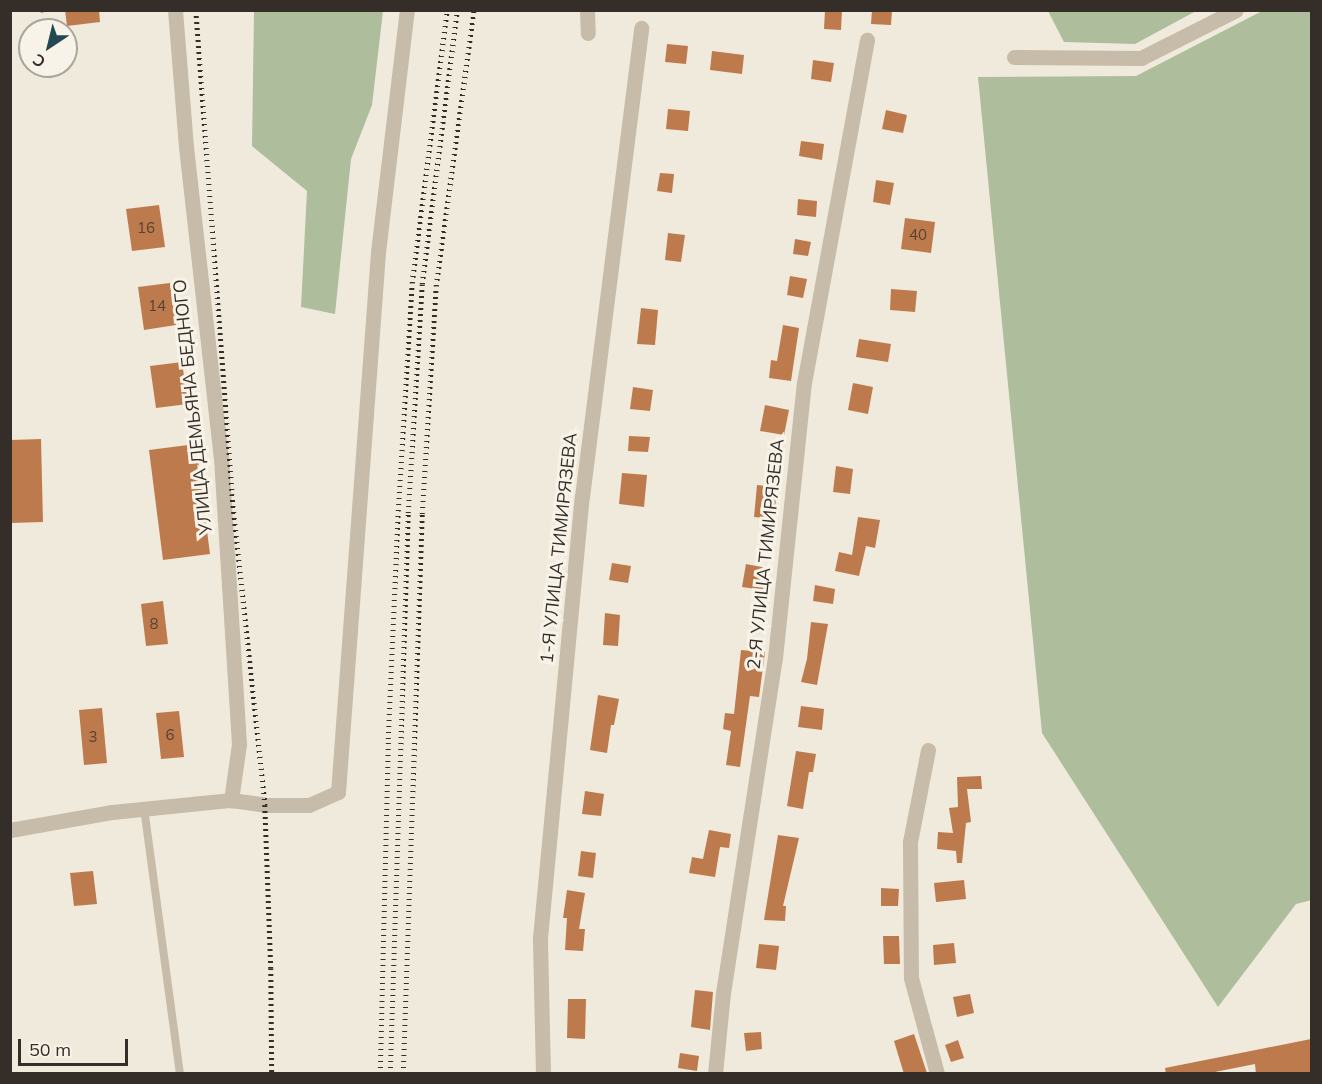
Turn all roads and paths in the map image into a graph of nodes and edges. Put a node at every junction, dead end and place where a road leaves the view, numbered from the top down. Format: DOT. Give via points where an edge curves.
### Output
graph roads {
  1 [pos="176,10"];
  2 [pos="407,10"];
  3 [pos="586,10"];
  4 [pos="1236,10"];
  5 [pos="641,27"];
  6 [pos="588,33"];
  7 [pos="867,40"];
  8 [pos="1014,57"];
  9 [pos="928,750"];
  10 [pos="231,800"];
  11 [pos="144,808"];
  12 [pos="10,830"];
  13 [pos="180,1074"];
  14 [pos="543,1074"];
  15 [pos="715,1074"];
  16 [pos="937,1074"];
  1 -- 10 [label="street, УЛИЦА ДЕМЬЯНА БЕДНОГО" via="186,147 221,458 239,744"];
  2 -- 10 [label="street" via="378,252 338,792 309,805"];
  3 -- 6 [label="street"];
  4 -- 8 [label="street" via="1141,58"];
  5 -- 14 [label="street, 1-Я УЛИЦА ТИМИРЯЗЕВА" via="582,497 541,926"];
  7 -- 15 [label="street, 2-Я УЛИЦА ТИМИРЯЗЕВА" via="804,383 776,658 723,993"];
  9 -- 16 [label="street" via="910,843 912,978"];
  10 -- 11 [label="street"];
  11 -- 12 [label="street"];
  11 -- 13 [label="lane"];
}
